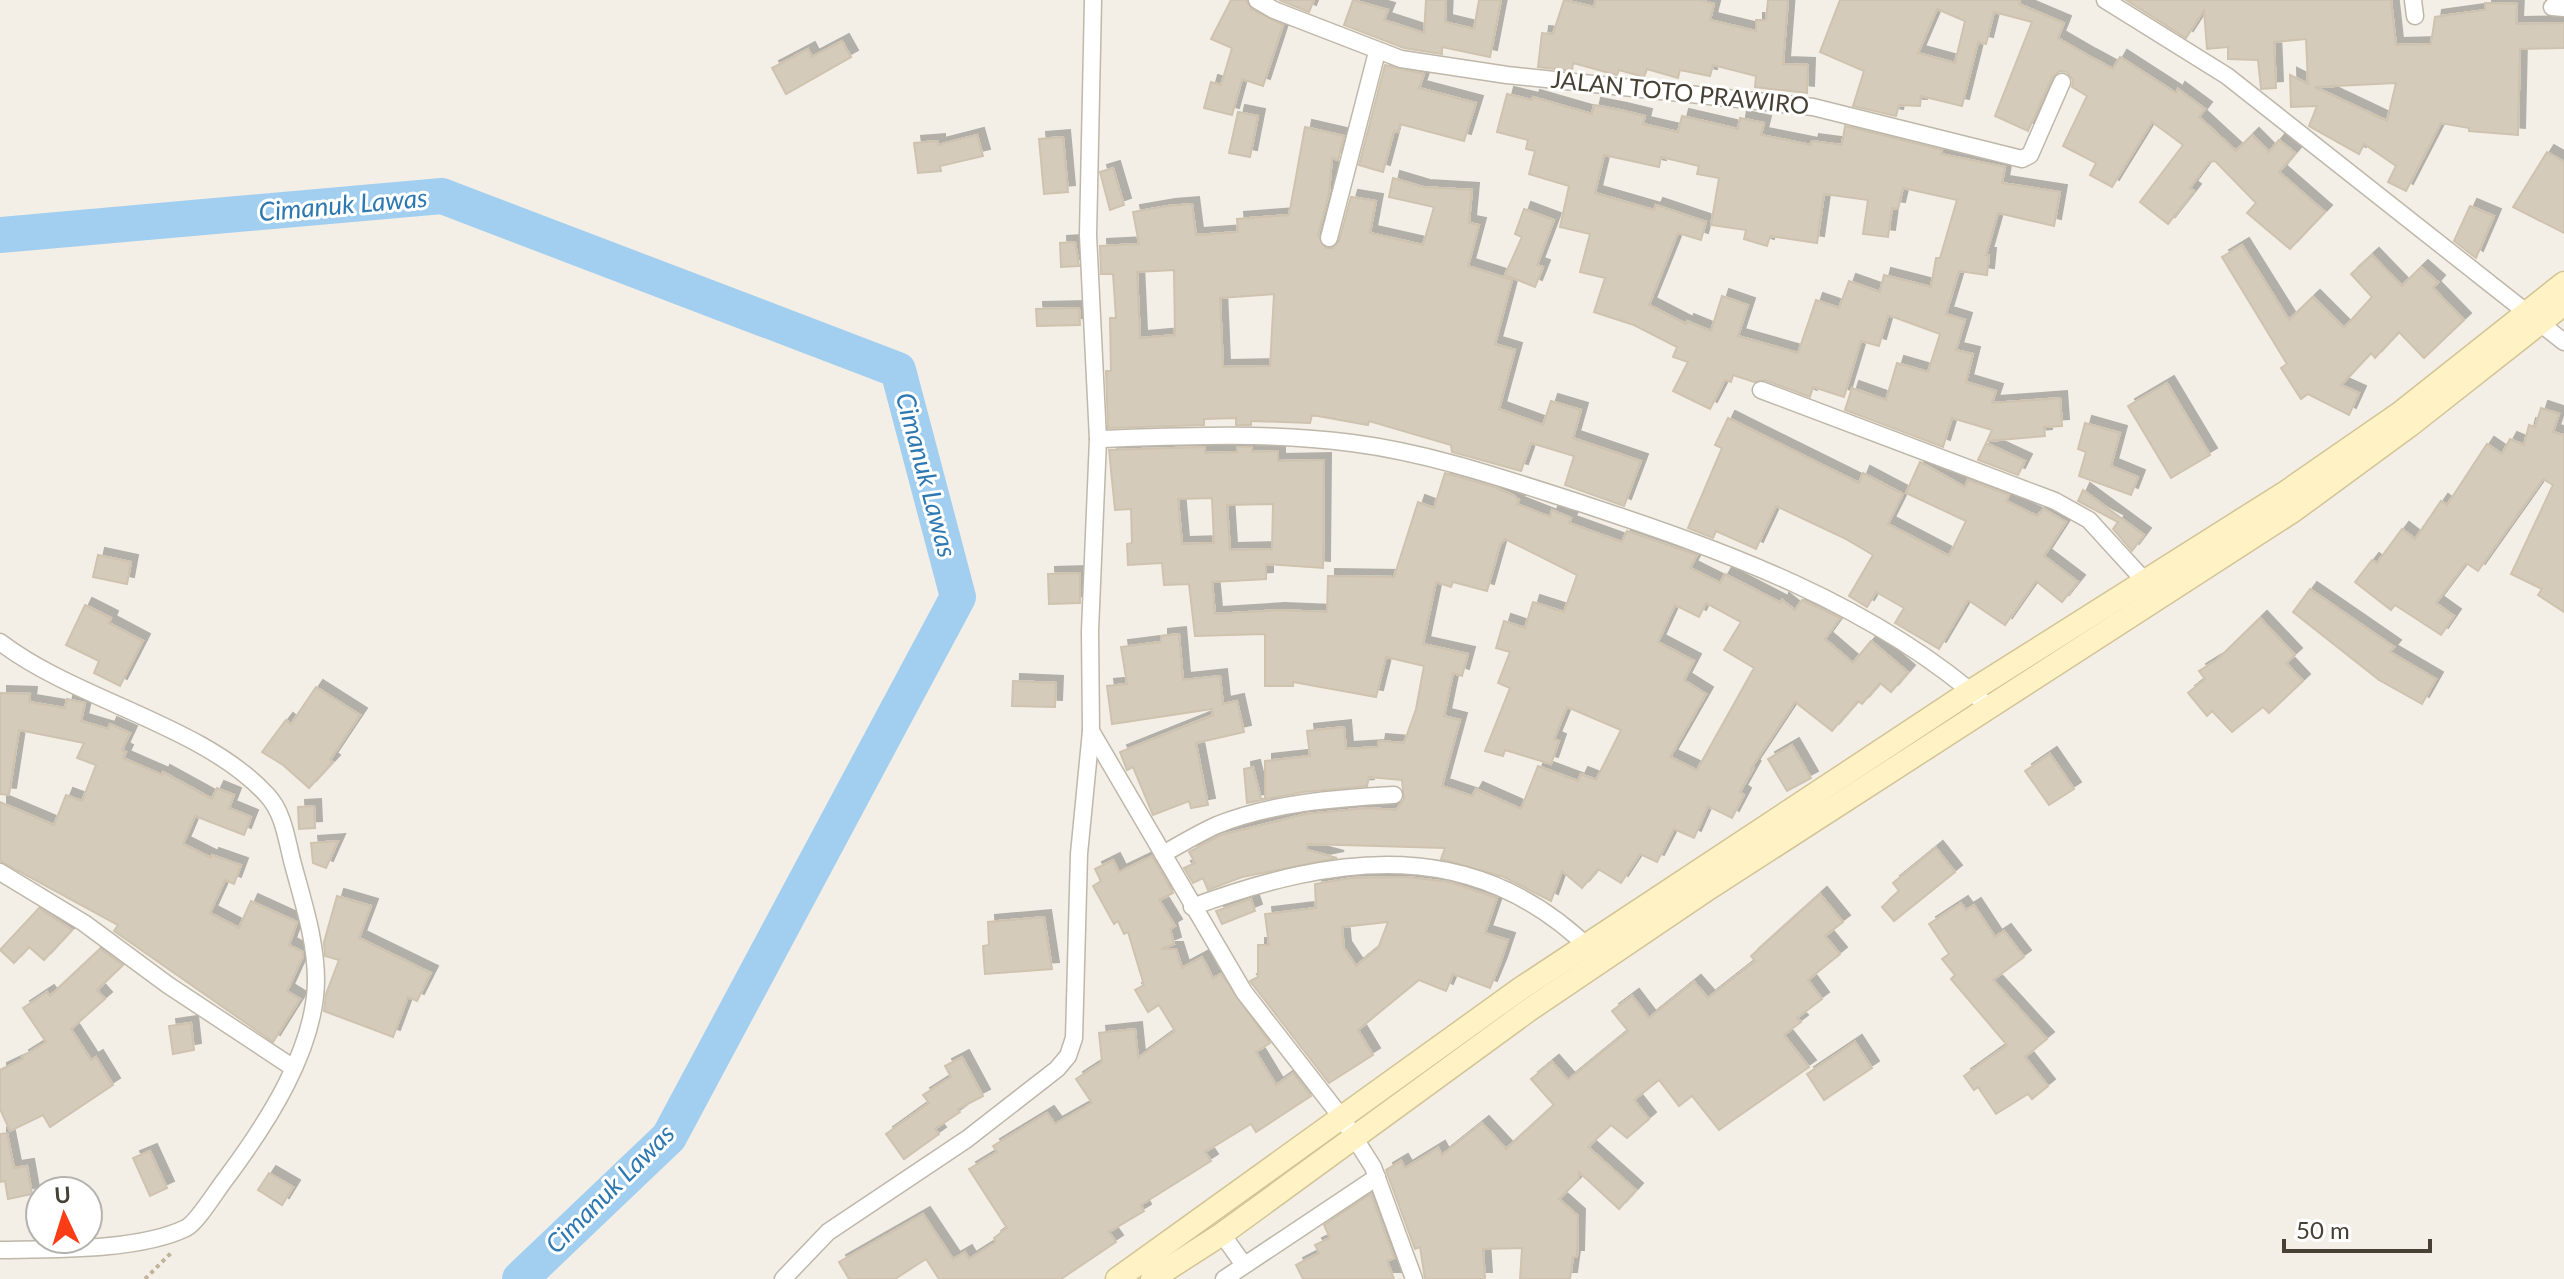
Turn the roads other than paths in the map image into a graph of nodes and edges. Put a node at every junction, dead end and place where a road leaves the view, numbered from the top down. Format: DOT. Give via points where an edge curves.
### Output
graph roads {
  1 [pos="1093,0"];
  2 [pos="1257,0"];
  3 [pos="2105,0"];
  4 [pos="1377,52"];
  5 [pos="2062,82"];
  6 [pos="1329,238"];
  7 [pos="2564,283"];
  8 [pos="2564,304"];
  9 [pos="2540,323"];
  10 [pos="1761,390"];
  11 [pos="1098,439"];
  12 [pos="2149,585"];
  13 [pos="0,642"];
  14 [pos="1970,690"];
  15 [pos="1091,731"];
  16 [pos="1394,795"];
  17 [pos="1813,807"];
  18 [pos="1163,854"];
  19 [pos="0,872"];
  20 [pos="1192,907"];
  21 [pos="1579,938"];
  22 [pos="1602,961"];
  23 [pos="1459,1031"];
  24 [pos="1475,1049"];
  25 [pos="292,1067"];
  26 [pos="1337,1113"];
  27 [pos="1358,1144"];
  28 [pos="1375,1172"];
  29 [pos="1209,1215"];
  30 [pos="1222,1234"];
  31 [pos="0,1250"];
  32 [pos="1244,1265"];
  33 [pos="783,1279"];
  34 [pos="1117,1279"];
  35 [pos="1152,1279"];
  36 [pos="1224,1279"];
  37 [pos="1414,1279"];
  1 -- 11 [label="street" via="1088,235"];
  2 -- 4 [label="street, JALAN TOTO PRAWIRO"];
  3 -- 9 [label="street" via="2227,76"];
  4 -- 5 [label="street, JALAN TOTO PRAWIRO" via="1507,75 1813,107 2022,159 2030,155"];
  4 -- 6 [label="street"];
  7 -- 9 [label="main road"];
  8 -- 9 [label="main road"];
  9 -- 12 [label="main road" via="2404,420"];
  10 -- 12 [label="street" via="2055,501 2089,520"];
  11 -- 14 [label="street" via="1270,435 1353,443 1425,456 1519,483 1755,564 1899,638"];
  11 -- 15 [label="street"];
  12 -- 14 [label="main road"];
  13 -- 25 [label="street" via="87,693 197,745 269,797 283,824 313,947 316,982 307,1030"];
  14 -- 17 [label="main road"];
  15 -- 18 [label="street"];
  15 -- 33 [label="street" via="1079,854 1074,1038 1068,1056 967,1139 828,1232"];
  16 -- 18 [label="street" via="1250,815 1217,825"];
  17 -- 21 [label="main road"];
  17 -- 22 [label="main road"];
  18 -- 20 [label="street"];
  19 -- 25 [label="street" via="84,923"];
  20 -- 21 [label="street" via="1297,875 1424,865 1498,885 1540,907"];
  20 -- 26 [label="street" via="1262,1019"];
  21 -- 22 [label="street"];
  21 -- 23 [label="main road"];
  22 -- 24 [label="main road"];
  23 -- 24 [label="main road"];
  23 -- 26 [label="main road"];
  24 -- 27 [label="main road"];
  25 -- 31 [label="street" via="241,1157 188,1228 132,1242"];
  26 -- 27 [label="street"];
  26 -- 29 [label="main road"];
  27 -- 28 [label="street"];
  27 -- 30 [label="main road"];
  28 -- 32 [label="street"];
  28 -- 37 [label="street"];
  29 -- 30 [label="main road"];
  29 -- 34 [label="main road"];
  30 -- 32 [label="street"];
  30 -- 35 [label="main road"];
  32 -- 36 [label="street"];
}
